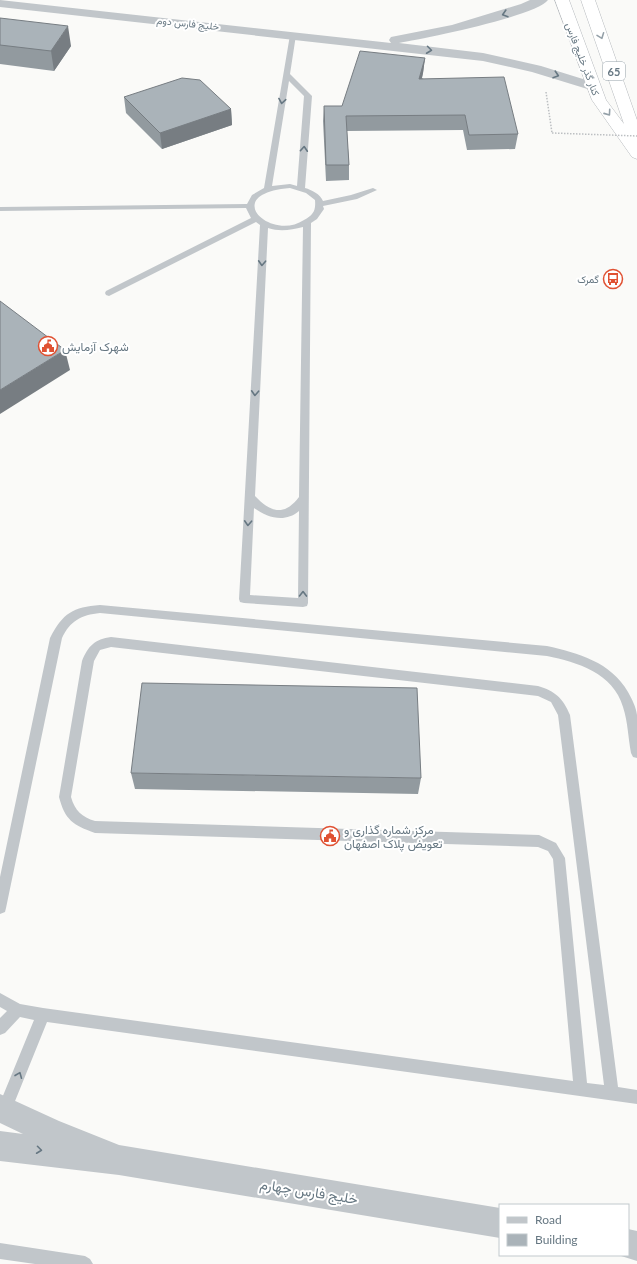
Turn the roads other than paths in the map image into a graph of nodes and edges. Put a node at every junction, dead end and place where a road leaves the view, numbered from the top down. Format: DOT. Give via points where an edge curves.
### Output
graph roads {
  1 [pos="541,0"];
  2 [pos="562,0"];
  3 [pos="588,0"];
  4 [pos="0,3"];
  5 [pos="293,35"];
  6 [pos="377,44"];
  7 [pos="286,74"];
  8 [pos="594,87"];
  9 [pos="637,142"];
  10 [pos="637,154"];
  11 [pos="301,188"];
  12 [pos="268,189"];
  13 [pos="373,190"];
  14 [pos="320,204"];
  15 [pos="250,206"];
  16 [pos="0,209"];
  17 [pos="260,221"];
  18 [pos="307,223"];
  19 [pos="109,293"];
  20 [pos="249,497"];
  21 [pos="304,498"];
  22 [pos="637,753"];
  23 [pos="0,908"];
  24 [pos="0,1000"];
  25 [pos="18,1010"];
  26 [pos="43,1015"];
  27 [pos="0,1028"];
  28 [pos="581,1089"];
  29 [pos="612,1093"];
  30 [pos="637,1097"];
  31 [pos="2,1110"];
  32 [pos="0,1146"];
  33 [pos="119,1160"];
  34 [pos="499,1223"];
  35 [pos="0,1251"];
  36 [pos="85,1264"];
  1 -- 6 [label="street, one-way" via="454,29"];
  2 -- 8 [label="highway, کنار گذر خلیج فارس"];
  3 -- 9 [label="highway, 65, one-way"];
  4 -- 5 [label="street, خلیج فارس دوم"];
  5 -- 6 [label="street, خلیج فارس دوم"];
  5 -- 7 [label="lane"];
  6 -- 8 [label="street, خلیج فارس دوم, one-way" via="483,57 536,69"];
  11 -- 7 [label="lane, one-way" via="308,96"];
  7 -- 12 [label="lane, one-way"];
  8 -- 10 [label="highway, کنار گذر خلیج فارس, one-way" via="598,100"];
  11 -- 12 [label="lane" via="279,186"];
  11 -- 14 [label="lane" via="310,192"];
  12 -- 15 [label="lane" via="256,196"];
  13 -- 14 [label="lane" via="346,200"];
  14 -- 18 [label="lane" via="320,212"];
  15 -- 16 [label="lane"];
  15 -- 17 [label="lane" via="251,213"];
  17 -- 18 [label="lane" via="285,228"];
  17 -- 19 [label="lane"];
  17 -- 20 [label="lane, one-way"];
  18 -- 21 [label="lane"];
  20 -- 21 [label="lane" via="266,512 277,515 289,513 298,507"];
  20 -- 21 [label="lane, one-way" via="244,599 303,603"];
  22 -- 23 [label="lane" via="628,702 616,683 596,665 571,656 100,609 84,610 72,616 62,626 56,638"];
  24 -- 25 [label="lane"];
  25 -- 26 [label="lane"];
  25 -- 27 [label="lane"];
  26 -- 28 [label="lane"];
  31 -- 26 [label="lane, one-way"];
  28 -- 29 [label="lane"];
  28 -- 29 [label="lane" via="559,858 552,848 538,841 95,828 82,823 73,817 67,808 65,797 88,661 95,646 110,642 538,691 557,700 564,715"];
  29 -- 30 [label="lane"];
  31 -- 33 [label="street, خلیج فارس چهارم"];
  32 -- 33 [label="street, خلیج فارس چهارم, one-way"];
  33 -- 34 [label="street, خلیج فارس چهارم"];
  35 -- 36 [label="lane"];
}
